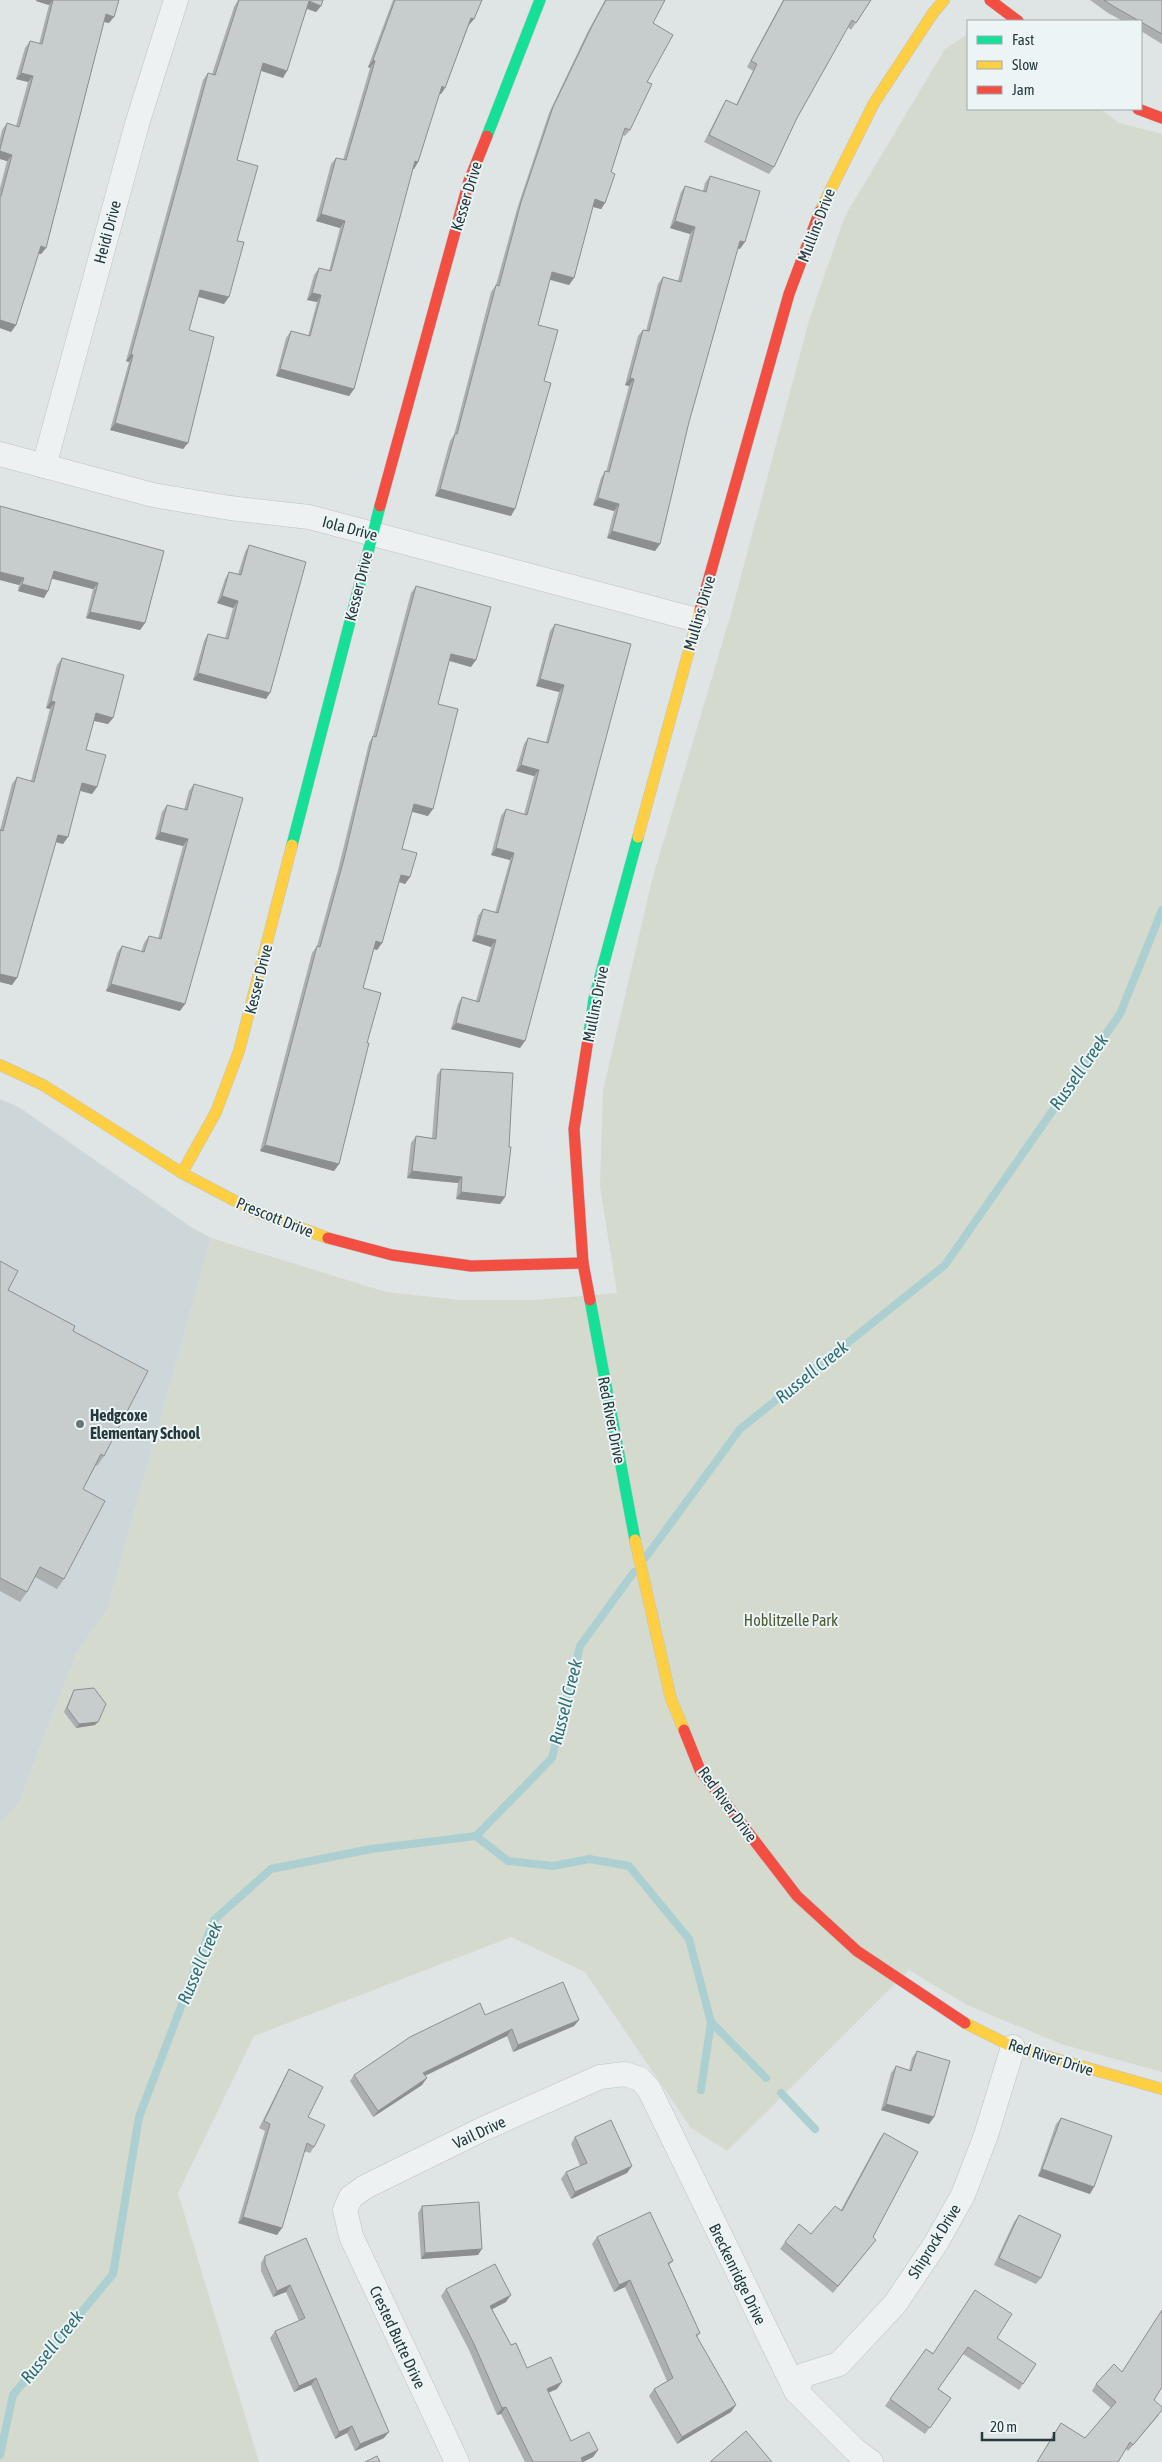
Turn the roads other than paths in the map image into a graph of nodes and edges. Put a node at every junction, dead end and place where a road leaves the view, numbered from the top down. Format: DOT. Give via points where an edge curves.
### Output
graph roads {
  1 [pos="176,0"];
  2 [pos="540,0"];
  3 [pos="944,0"];
  4 [pos="990,0"];
  5 [pos="1017,20"];
  6 [pos="1141,110"];
  7 [pos="1162,118"];
  8 [pos="0,454"];
  9 [pos="44,466"];
  10 [pos="372,533"];
  11 [pos="697,620"];
  12 [pos="0,1065"];
  13 [pos="182,1173"];
  14 [pos="583,1263"];
  15 [pos="1013,2047"];
  16 [pos="625,2074"];
  17 [pos="1162,2089"];
  18 [pos="344,2210"];
  19 [pos="796,2391"];
  20 [pos="457,2462"];
  21 [pos="871,2462"];
  1 -- 9 [label="street, Heidi Drive" via="136,124"];
  2 -- 10 [label="street, Kesser Drive" via="469,181"];
  3 -- 11 [label="street, Mullins Drive" via="874,103 825,197 790,294"];
  4 -- 5 [label="street"];
  6 -- 7 [label="street"];
  8 -- 9 [label="street, Iola Drive"];
  9 -- 10 [label="street, Iola Drive" via="153,495 230,508 309,516"];
  10 -- 11 [label="street, Iola Drive"];
  10 -- 13 [label="street, Kesser Drive" via="239,1051 216,1112"];
  11 -- 14 [label="street, Mullins Drive" via="594,999 574,1129"];
  12 -- 13 [label="street, Prescott Drive" via="43,1085"];
  13 -- 14 [label="street, Prescott Drive" via="254,1211 326,1238 392,1255 472,1266"];
  14 -- 15 [label="street, Red River Drive" via="636,1545 667,1682 700,1770 798,1896 857,1951 953,2017"];
  15 -- 17 [label="street, Red River Drive"];
  15 -- 19 [label="street, Shiprock Drive" via="963,2195 936,2243 895,2304 839,2364 804,2375"];
  16 -- 18 [label="street, Vail Drive" via="600,2077 407,2166 365,2187 351,2197"];
  16 -- 19 [label="street, Breckenridge Drive" via="640,2079 650,2088"];
  18 -- 20 [label="street, Crested Butte Drive" via="351,2236"];
  19 -- 21 [label="street, Breckenridge Drive"];
}
